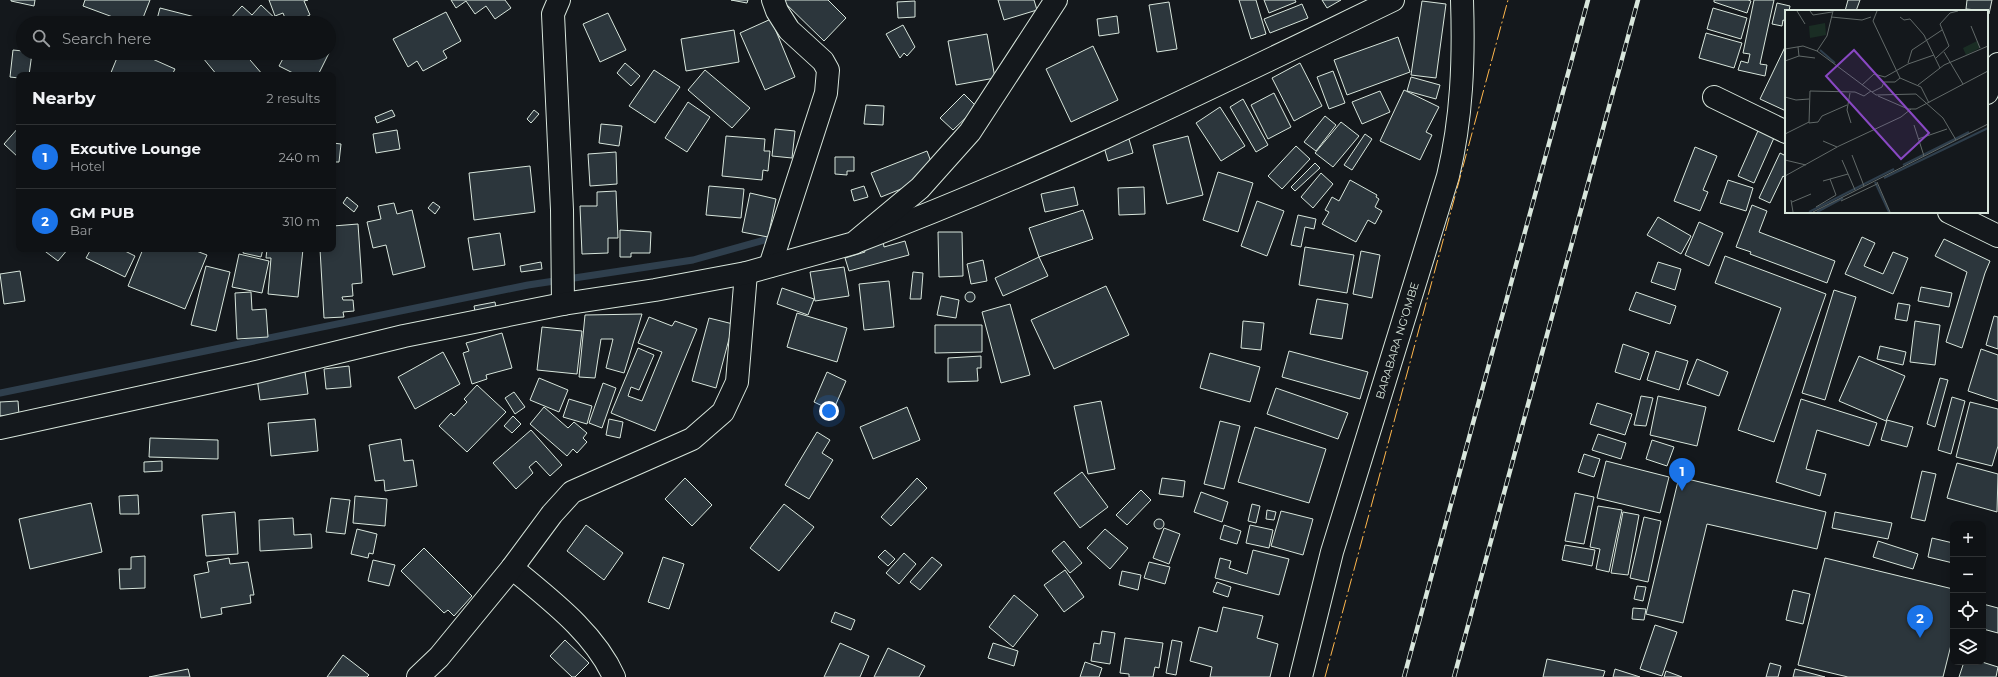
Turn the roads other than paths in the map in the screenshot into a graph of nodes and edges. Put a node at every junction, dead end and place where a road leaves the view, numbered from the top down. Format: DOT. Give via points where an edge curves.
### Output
graph roads {
  1 [pos="559,0"];
  2 [pos="773,0"];
  3 [pos="1056,0"];
  4 [pos="1393,0"];
  5 [pos="1462,0"];
  6 [pos="1998,64"];
  7 [pos="1988,90"];
  8 [pos="1714,97"];
  9 [pos="1785,132"];
  10 [pos="1951,213"];
  11 [pos="1998,236"];
  12 [pos="854,243"];
  13 [pos="770,266"];
  14 [pos="746,273"];
  15 [pos="563,304"];
  16 [pos="0,428"];
  17 [pos="512,568"];
  18 [pos="418,677"];
  19 [pos="614,677"];
  20 [pos="1301,677"];
  1 -- 15 [label="street" via="553,14"];
  2 -- 13 [label="street" via="789,30 823,61 828,70 826,93"];
  3 -- 12 [label="street" via="970,132 920,188"];
  4 -- 12 [label="street" via="1148,119 1046,165 942,210"];
  5 -- 20 [label="street, BARABARA NG'OMBE" via="1464,58 1455,148 1332,552"];
  6 -- 7 [label="street"];
  8 -- 9 [label="street"];
  10 -- 11 [label="street"];
  12 -- 13 [label="street"];
  13 -- 14 [label="street"];
  14 -- 15 [label="street"];
  14 -- 17 [label="street" via="737,382 723,412 692,439 572,492 552,514"];
  15 -- 16 [label="street" via="404,336"];
  17 -- 18 [label="street" via="439,657"];
  17 -- 19 [label="street" via="571,620 607,662"];
}
